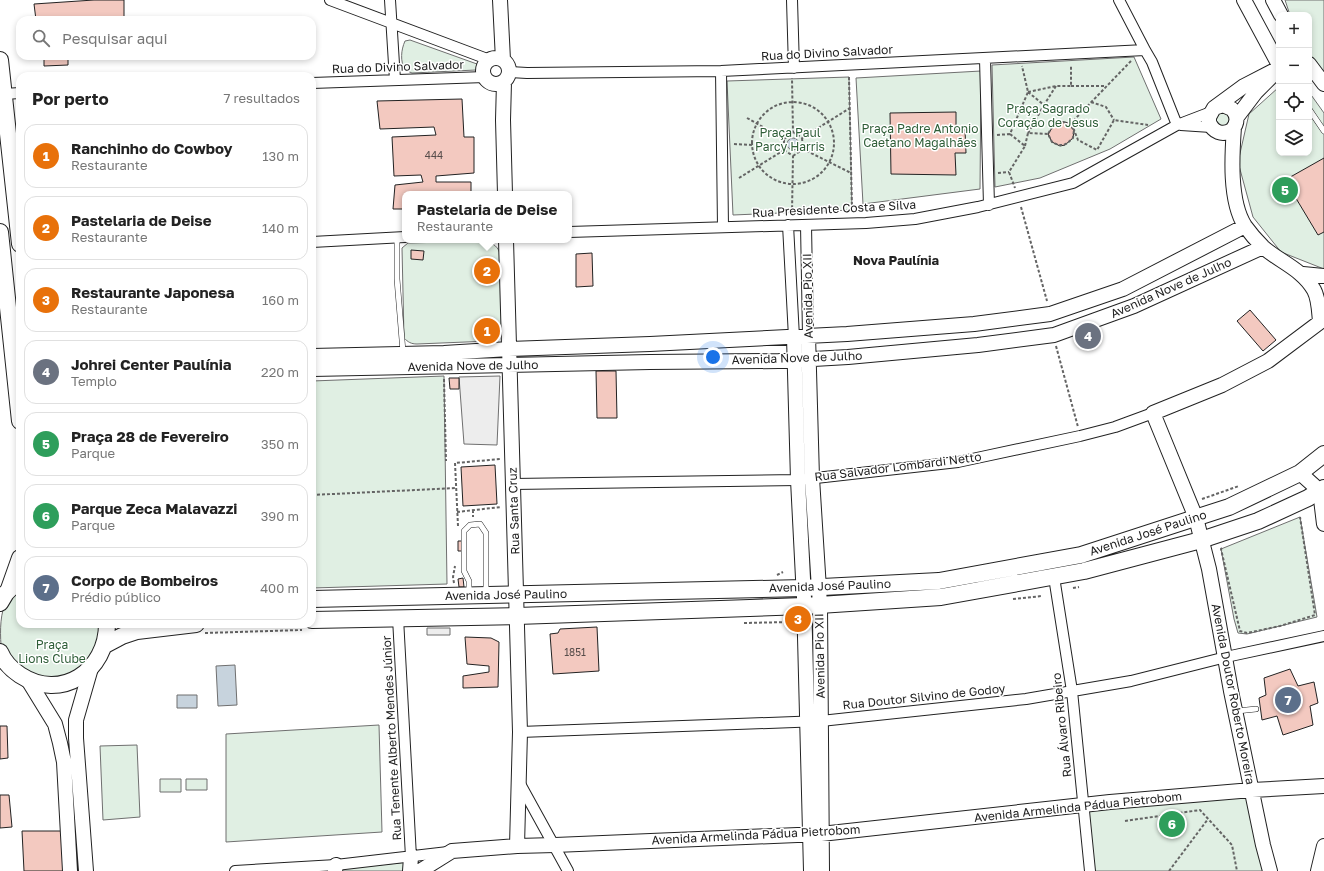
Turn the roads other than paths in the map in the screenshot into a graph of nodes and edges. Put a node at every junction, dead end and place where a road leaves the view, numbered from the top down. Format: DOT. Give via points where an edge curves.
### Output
graph roads {
  1 [pos="330,0"];
  2 [pos="390,0"];
  3 [pos="500,0"];
  4 [pos="792,0"];
  5 [pos="1119,0"];
  6 [pos="1244,0"];
  7 [pos="1273,0"];
  8 [pos="1279,12"];
  9 [pos="391,22"];
  10 [pos="1145,50"];
  11 [pos="985,59"];
  12 [pos="0,60"];
  13 [pos="1276,61"];
  14 [pos="1312,68"];
  15 [pos="1276,69"];
  16 [pos="497,70"];
  17 [pos="1276,70"];
  18 [pos="721,71"];
  19 [pos="793,72"];
  20 [pos="395,80"];
  21 [pos="316,83"];
  22 [pos="1324,84"];
  23 [pos="12,93"];
  24 [pos="1212,110"];
  25 [pos="1312,113"];
  26 [pos="1235,122"];
  27 [pos="1177,125"];
  28 [pos="1213,128"];
  29 [pos="1324,131"];
  30 [pos="1232,163"];
  31 [pos="16,168"];
  32 [pos="505,191"];
  33 [pos="989,205"];
  34 [pos="806,225"];
  35 [pos="788,226"];
  36 [pos="1245,226"];
  37 [pos="723,227"];
  38 [pos="0,232"];
  39 [pos="572,232"];
  40 [pos="401,237"];
  41 [pos="316,242"];
  42 [pos="506,243"];
  43 [pos="1263,247"];
  44 [pos="1303,274"];
  45 [pos="1324,276"];
  46 [pos="1322,321"];
  47 [pos="5,334"];
  48 [pos="808,335"];
  49 [pos="794,336"];
  50 [pos="509,349"];
  51 [pos="403,354"];
  52 [pos="316,356"];
  53 [pos="802,360"];
  54 [pos="510,365"];
  55 [pos="316,369"];
  56 [pos="16,398"];
  57 [pos="1153,413"];
  58 [pos="1324,454"];
  59 [pos="1300,473"];
  60 [pos="805,479"];
  61 [pos="513,484"];
  62 [pos="1322,490"];
  63 [pos="1196,518"];
  64 [pos="1324,524"];
  65 [pos="1201,540"];
  66 [pos="802,544"];
  67 [pos="816,544"];
  68 [pos="16,568"];
  69 [pos="1054,576"];
  70 [pos="819,587"];
  71 [pos="803,588"];
  72 [pos="5,595"];
  73 [pos="469,595"];
  74 [pos="486,595"];
  75 [pos="516,595"];
  76 [pos="316,599"];
  77 [pos="812,606"];
  78 [pos="517,616"];
  79 [pos="398,618"];
  80 [pos="316,624"];
  81 [pos="107,628"];
  82 [pos="199,629"];
  83 [pos="1324,636"];
  84 [pos="105,646"];
  85 [pos="0,652"];
  86 [pos="1226,658"];
  87 [pos="6,667"];
  88 [pos="91,668"];
  89 [pos="28,680"];
  90 [pos="1072,691"];
  91 [pos="1256,709"];
  92 [pos="1236,711"];
  93 [pos="821,721"];
  94 [pos="807,722"];
  95 [pos="520,732"];
  96 [pos="519,782"];
  97 [pos="1324,786"];
  98 [pos="1252,790"];
  99 [pos="1083,806"];
  100 [pos="816,834"];
  101 [pos="555,845"];
  102 [pos="516,846"];
  103 [pos="1324,846"];
  104 [pos="452,852"];
  105 [pos="411,864"];
  106 [pos="336,868"];
  107 [pos="70,871"];
  108 [pos="86,871"];
  109 [pos="235,871"];
  110 [pos="420,871"];
  111 [pos="568,871"];
  112 [pos="811,871"];
  113 [pos="822,871"];
  114 [pos="1090,871"];
  115 [pos="1270,871"];
  116 [pos="1318,871"];
  1 -- 9 [label="street"];
  2 -- 9 [label="street"];
  3 -- 16 [label="street" via="501,42"];
  4 -- 19 [label="street"];
  5 -- 10 [label="street"];
  6 -- 13 [label="street"];
  7 -- 8 [label="street"];
  9 -- 16 [label="street"];
  9 -- 20 [label="street"];
  10 -- 11 [label="street, Rua do Divino Salvador"];
  10 -- 27 [label="street"];
  11 -- 19 [label="street, Rua do Divino Salvador"];
  11 -- 33 [label="street"];
  12 -- 23 [label="main road"];
  14 -- 22 [label="street"];
  15 -- 24 [label="street" via="1244,86"];
  16 -- 18 [label="street, Rua do Divino Salvador"];
  16 -- 20 [label="street, Rua do Divino Salvador"];
  16 -- 32 [label="street" via="503,120"];
  17 -- 26 [label="street" via="1256,92"];
  18 -- 19 [label="street, Rua do Divino Salvador"];
  18 -- 37 [label="street"];
  20 -- 21 [label="street, Rua do Divino Salvador"];
  23 -- 31 [label="main road"];
  24 -- 26 [label="street" via="1223,105 1228,106 1232,109"];
  24 -- 27 [label="street, Rua Presidente Costa e Silva"];
  24 -- 28 [label="street" via="1209,122"];
  25 -- 29 [label="lane"];
  26 -- 28 [label="street" via="1232,130 1225,133"];
  26 -- 30 [label="street"];
  27 -- 28 [label="street"];
  27 -- 33 [label="street, Rua Presidente Costa e Silva" via="1073,183"];
  28 -- 30 [label="street"];
  30 -- 36 [label="street" via="1238,212"];
  33 -- 34 [label="street, Rua Presidente Costa e Silva" via="915,219"];
  34 -- 35 [label="street, Rua Presidente Costa e Silva"];
  34 -- 48 [label="street, Avenida Pio XII"];
  35 -- 37 [label="street, Rua Presidente Costa e Silva"];
  35 -- 49 [label="street, Avenida Pio XII"];
  36 -- 43 [label="street"];
  36 -- 48 [label="street, Avenida Nove de Julho" via="1123,289 1050,314 974,324"];
  37 -- 39 [label="street, Rua Presidente Costa e Silva"];
  38 -- 47 [label="main road"];
  40 -- 41 [label="street"];
  40 -- 51 [label="lane" via="397,279"];
  42 -- 50 [label="street, Rua Santa Cruz"];
  43 -- 44 [label="street"];
  43 -- 53 [label="street, Avenida Nove de Julho" via="1134,306 1054,335 978,345"];
  44 -- 45 [label="street"];
  44 -- 46 [label="street" via="1314,290"];
  46 -- 57 [label="street, Rua Salvador Lombardi Netto" via="1261,364 1222,385"];
  47 -- 56 [label="main road"];
  48 -- 49 [label="street, Avenida Nove de Julho"];
  48 -- 53 [label="street, Avenida Pio XII"];
  49 -- 50 [label="street, Avenida Nove de Julho"];
  49 -- 53 [label="street, Avenida Pio XII"];
  50 -- 51 [label="street, Avenida Nove de Julho"];
  50 -- 54 [label="street, Rua Santa Cruz"];
  51 -- 52 [label="street, Avenida Nove de Julho"];
  53 -- 54 [label="street, Avenida Nove de Julho"];
  53 -- 60 [label="street, Avenida Pio XII"];
  54 -- 55 [label="street, Avenida Nove de Julho"];
  54 -- 61 [label="street, Rua Santa Cruz"];
  57 -- 60 [label="street, Rua Salvador Lombardi Netto" via="1080,436 958,462"];
  57 -- 63 [label="street, Avenida Doutor Roberto Moreira"];
  58 -- 59 [label="main road, Avenida José Paulino"];
  59 -- 62 [label="street"];
  59 -- 63 [label="main road, Avenida José Paulino" via="1229,507"];
  60 -- 61 [label="street, Rua Salvador Lombardi Netto"];
  60 -- 66 [label="street, Avenida Pio XII"];
  60 -- 67 [label="street, Avenida Pio XII"];
  61 -- 75 [label="street, Rua Santa Cruz"];
  62 -- 64 [label="street"];
  62 -- 65 [label="main road, Avenida José Paulino" via="1258,521"];
  63 -- 65 [label="street, Avenida Doutor Roberto Moreira"];
  63 -- 70 [label="main road, Avenida José Paulino" via="1080,555 939,581"];
  65 -- 69 [label="main road, Avenida José Paulino" via="1084,571"];
  65 -- 86 [label="street, Avenida Doutor Roberto Moreira"];
  66 -- 67 [label="street"];
  66 -- 71 [label="street, Avenida Pio XII"];
  67 -- 70 [label="street, Avenida Pio XII"];
  68 -- 72 [label="main road"];
  69 -- 77 [label="main road, Avenida José Paulino" via="942,597"];
  69 -- 90 [label="street, Rua Álvaro Ribeiro"];
  70 -- 71 [label="main road, Avenida José Paulino"];
  70 -- 77 [label="street, Avenida Pio XII"];
  71 -- 75 [label="main road, Avenida José Paulino"];
  71 -- 77 [label="street, Avenida Pio XII"];
  73 -- 74 [label="main road, Avenida José Paulino"];
  73 -- 74 [label="lane" via="469,581 464,571 464,531 470,525 480,524 486,533"];
  73 -- 76 [label="main road, Avenida José Paulino"];
  74 -- 75 [label="main road, Avenida José Paulino"];
  75 -- 78 [label="street, Rua Santa Cruz"];
  77 -- 78 [label="main road, Avenida José Paulino"];
  77 -- 93 [label="street, Avenida Pio XII"];
  77 -- 94 [label="street, Avenida Pio XII"];
  78 -- 79 [label="main road, Avenida José Paulino"];
  78 -- 95 [label="street, Rua Santa Cruz"];
  79 -- 80 [label="main road, Avenida José Paulino"];
  79 -- 105 [label="street, Rua Tenente Alberto Mendes Júnior"];
  81 -- 84 [label="main road"];
  82 -- 84 [label="main road" via="137,631"];
  83 -- 86 [label="street, Rua Doutor Silvino de Godoy"];
  84 -- 88 [label="main road"];
  85 -- 87 [label="main road"];
  86 -- 90 [label="street, Rua Doutor Silvino de Godoy" via="1131,681"];
  86 -- 92 [label="street, Avenida Doutor Roberto Moreira"];
  87 -- 89 [label="main road"];
  88 -- 89 [label="main road" via="62,684 39,684"];
  88 -- 108 [label="street" via="76,720"];
  89 -- 107 [label="street" via="55,724 60,743 64,762"];
  90 -- 93 [label="street, Rua Doutor Silvino de Godoy" via="1026,699"];
  90 -- 99 [label="street, Rua Álvaro Ribeiro"];
  91 -- 92 [label="lane"];
  92 -- 98 [label="street, Avenida Doutor Roberto Moreira"];
  93 -- 94 [label="street, Rua Doutor Silvino de Godoy"];
  93 -- 100 [label="street, Avenida Pio XII"];
  94 -- 95 [label="street, Rua Doutor Silvino de Godoy"];
  94 -- 100 [label="street, Avenida Pio XII"];
  95 -- 96 [label="street, Rua Santa Cruz"];
  96 -- 101 [label="street"];
  96 -- 102 [label="street, Rua Santa Cruz"];
  97 -- 98 [label="street, Avenida Armelinda Pádua Pietrobom"];
  98 -- 99 [label="street, Avenida Armelinda Pádua Pietrobom"];
  98 -- 115 [label="street, Avenida Doutor Roberto Moreira"];
  99 -- 100 [label="street, Avenida Armelinda Pádua Pietrobom"];
  99 -- 114 [label="street, Rua Álvaro Ribeiro"];
  100 -- 101 [label="street, Avenida Armelinda Pádua Pietrobom"];
  100 -- 112 [label="street, Avenida Pio XII"];
  100 -- 113 [label="street, Avenida Pio XII"];
  101 -- 102 [label="street, Avenida Armelinda Pádua Pietrobom"];
  101 -- 111 [label="street"];
  102 -- 104 [label="street, Avenida Armelinda Pádua Pietrobom"];
  103 -- 116 [label="street"];
  104 -- 105 [label="street, Avenida Armelinda Pádua Pietrobom"];
  104 -- 110 [label="street"];
  105 -- 106 [label="street, Avenida Armelinda Pádua Pietrobom"];
  106 -- 109 [label="street, Avenida Armelinda Pádua Pietrobom"];
}
